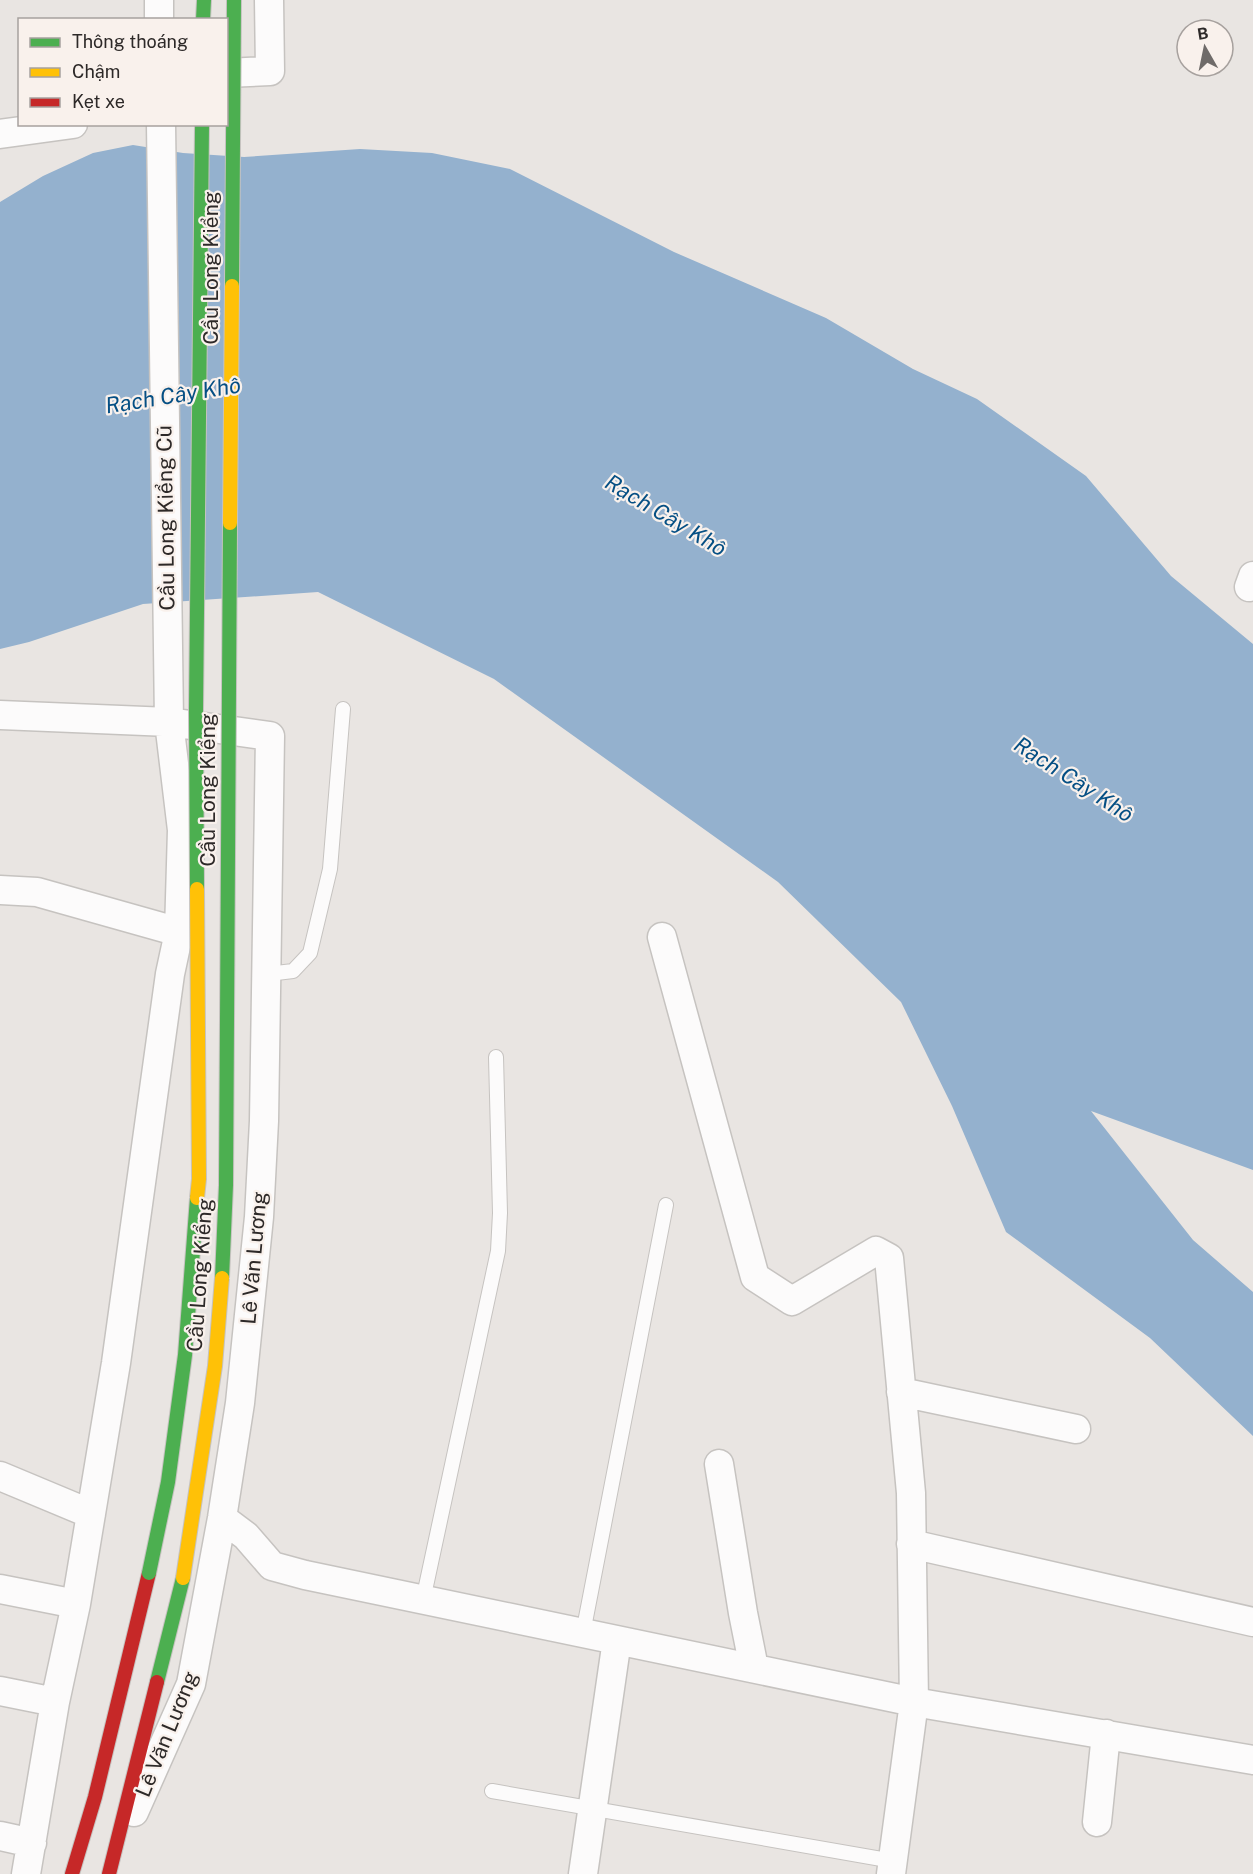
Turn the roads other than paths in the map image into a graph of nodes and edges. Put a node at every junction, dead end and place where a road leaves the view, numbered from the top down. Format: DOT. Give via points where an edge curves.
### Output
graph roads {
  1 [pos="159,0"];
  2 [pos="204,0"];
  3 [pos="234,0"];
  4 [pos="269,0"];
  5 [pos="159,18"];
  6 [pos="203,18"];
  7 [pos="228,73"];
  8 [pos="59,126"];
  9 [pos="161,126"];
  10 [pos="202,126"];
  11 [pos="0,134"];
  12 [pos="343,710"];
  13 [pos="0,715"];
  14 [pos="169,722"];
  15 [pos="0,890"];
  16 [pos="179,932"];
  17 [pos="662,937"];
  18 [pos="268,974"];
  19 [pos="496,1057"];
  20 [pos="666,1205"];
  21 [pos="902,1392"];
  22 [pos="1076,1429"];
  23 [pos="719,1464"];
  24 [pos="0,1476"];
  25 [pos="91,1514"];
  26 [pos="222,1518"];
  27 [pos="911,1544"];
  28 [pos="183,1578"];
  29 [pos="0,1589"];
  30 [pos="423,1600"];
  31 [pos="76,1604"];
  32 [pos="1253,1622"];
  33 [pos="583,1633"];
  34 [pos="616,1640"];
  35 [pos="754,1668"];
  36 [pos="0,1691"];
  37 [pos="55,1702"];
  38 [pos="914,1702"];
  39 [pos="1106,1734"];
  40 [pos="1253,1760"];
  41 [pos="492,1791"];
  42 [pos="593,1809"];
  43 [pos="1097,1822"];
  44 [pos="0,1836"];
  45 [pos="32,1843"];
  46 [pos="111,1867"];
  47 [pos="892,1868"];
  48 [pos="26,1874"];
  49 [pos="72,1874"];
  50 [pos="583,1874"];
  1 -- 5 [label="street"];
  2 -- 6 [label="main road"];
  3 -- 28 [label="main road, Cầu Long Kiểng, bridge" via="226,1185 215,1366"];
  4 -- 7 [label="street" via="270,71"];
  8 -- 11 [label="street"];
  9 -- 14 [label="street, Cầu Long Kiểng Cũ"];
  10 -- 49 [label="main road, Cầu Long Kiểng, bridge" via="196,710 199,1179 185,1355 168,1482 95,1797"];
  12 -- 18 [label="lane" via="330,869 310,952 293,971"];
  13 -- 14 [label="street"];
  14 -- 16 [label="street" via="182,830"];
  14 -- 18 [label="street, Lê Văn Lương" via="270,736"];
  15 -- 16 [label="street" via="37,892"];
  16 -- 25 [label="street" via="117,1363"];
  17 -- 21 [label="street" via="755,1277 792,1301 876,1251 889,1258"];
  18 -- 26 [label="street, Lê Văn Lương" via="259,1217 240,1403"];
  19 -- 30 [label="lane" via="498,1251"];
  20 -- 33 [label="lane"];
  21 -- 22 [label="street"];
  21 -- 27 [label="street"];
  23 -- 35 [label="street"];
  24 -- 25 [label="street"];
  25 -- 31 [label="street"];
  26 -- 30 [label="street" via="246,1536 272,1566"];
  26 -- 46 [label="street, Lê Văn Lương" via="191,1684"];
  27 -- 32 [label="street"];
  27 -- 38 [label="street"];
  28 -- 46 [label="main road, Lê Văn Lương"];
  29 -- 31 [label="street"];
  30 -- 33 [label="street"];
  31 -- 37 [label="street"];
  33 -- 34 [label="street"];
  34 -- 35 [label="street"];
  34 -- 42 [label="street"];
  35 -- 38 [label="street"];
  36 -- 37 [label="street"];
  37 -- 45 [label="street"];
  38 -- 39 [label="street"];
  38 -- 47 [label="street"];
  39 -- 40 [label="street"];
  39 -- 43 [label="street"];
  41 -- 42 [label="lane"];
  42 -- 47 [label="lane"];
  42 -- 50 [label="street"];
  44 -- 45 [label="street"];
  45 -- 48 [label="street"];
}
